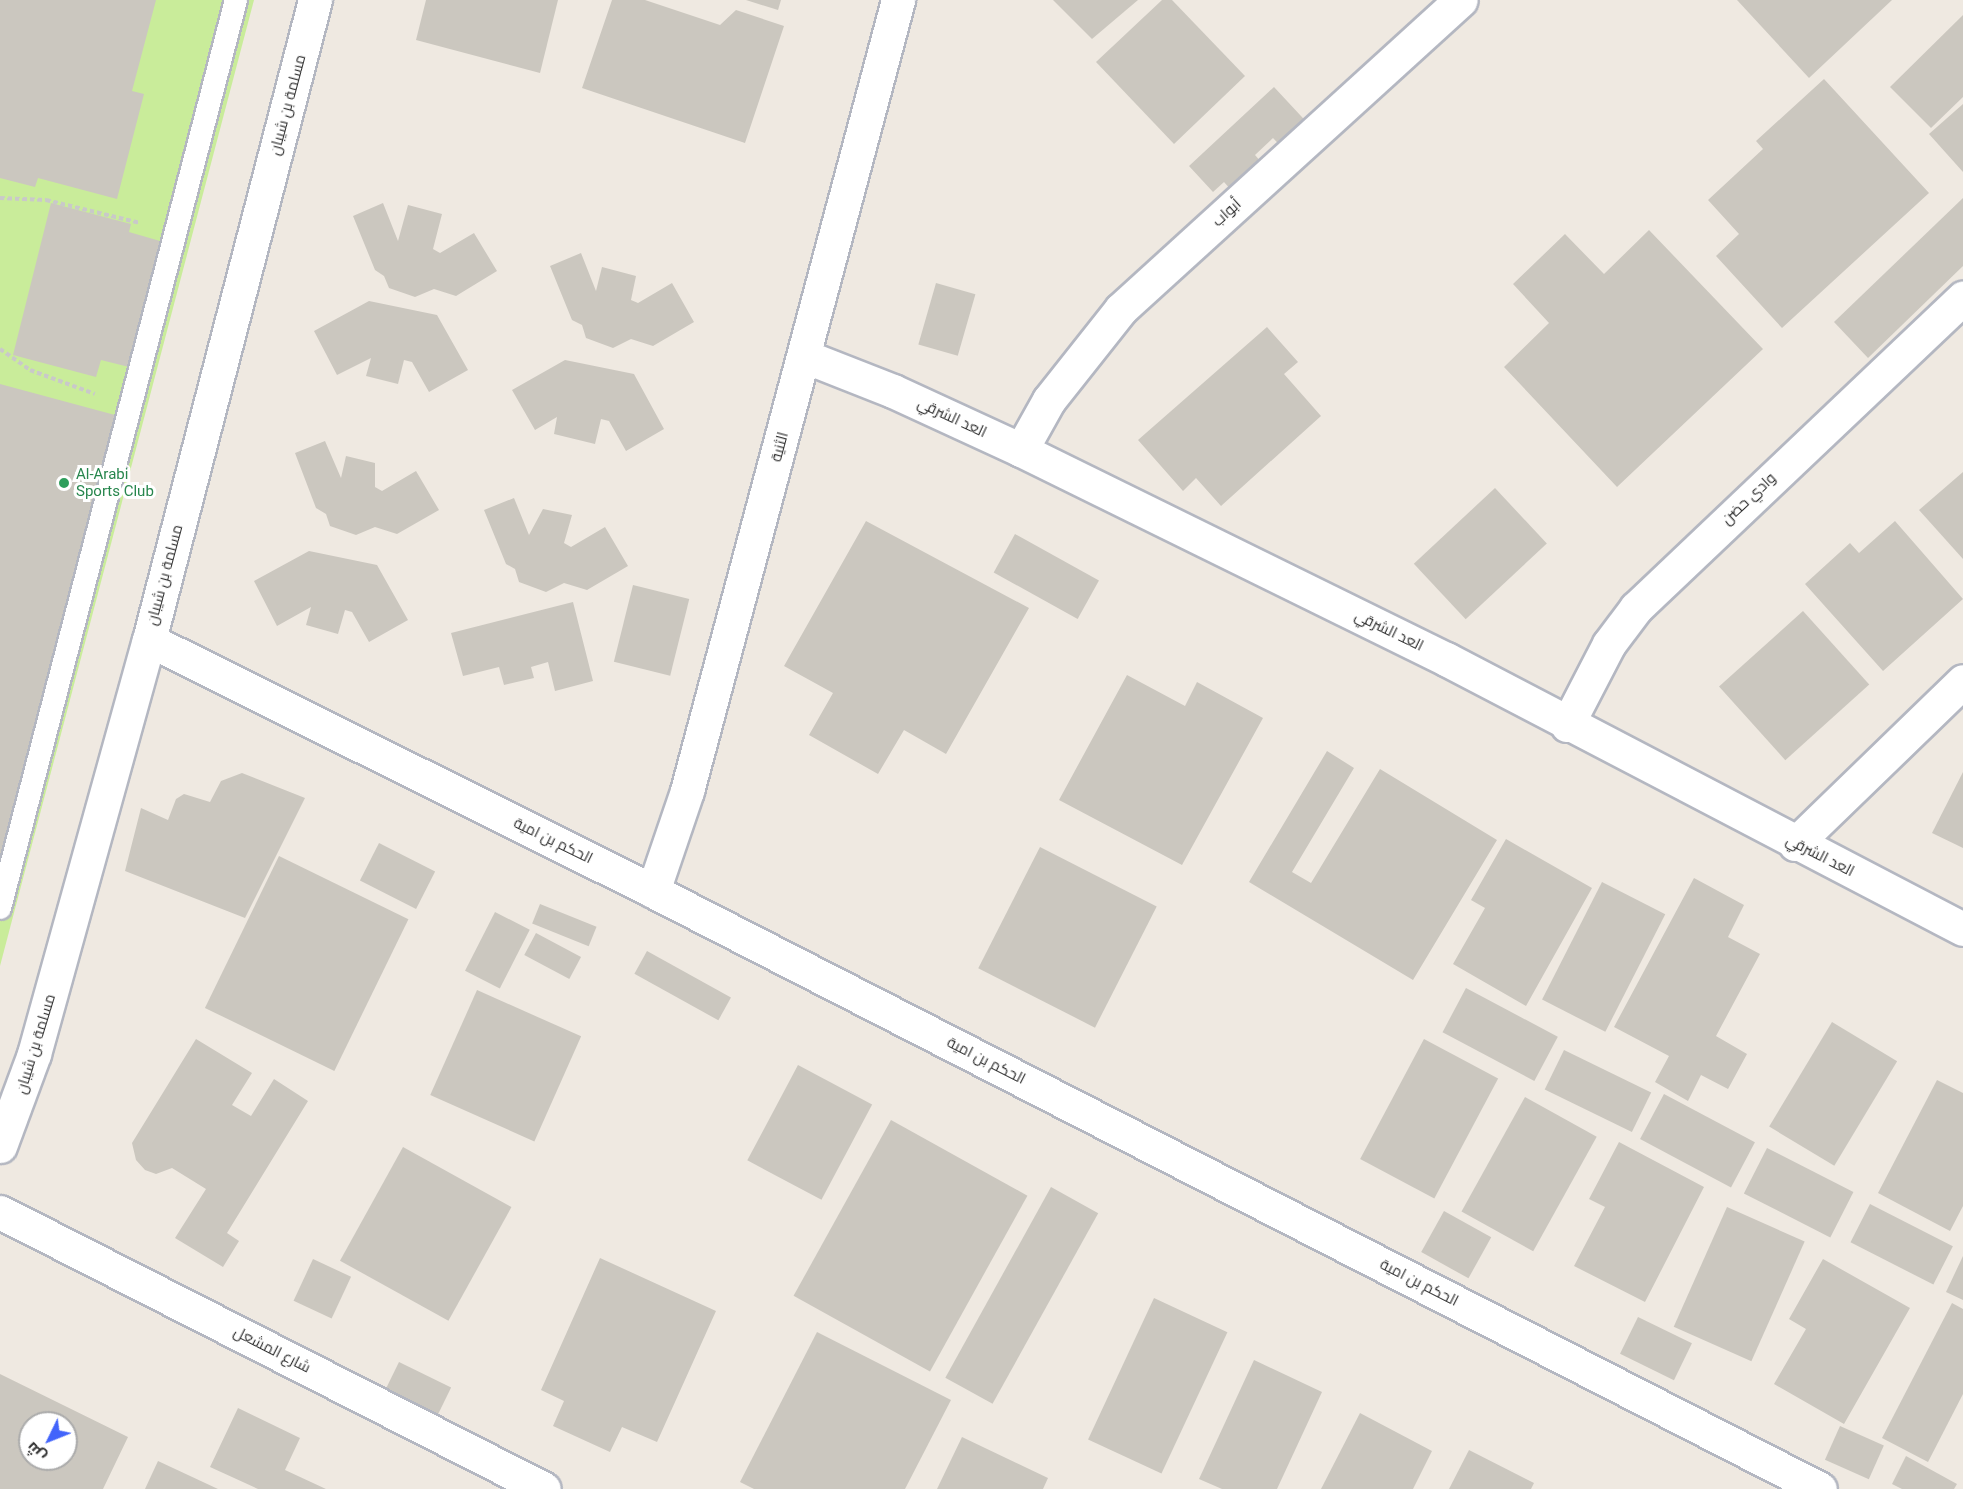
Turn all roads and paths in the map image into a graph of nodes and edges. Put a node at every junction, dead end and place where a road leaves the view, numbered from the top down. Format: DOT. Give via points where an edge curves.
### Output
graph roads {
  1 [pos="236,0"];
  2 [pos="315,0"];
  3 [pos="898,0"];
  4 [pos="1461,0"];
  5 [pos="0,198"];
  6 [pos="174,231"];
  7 [pos="1963,298"];
  8 [pos="0,349"];
  9 [pos="804,356"];
  10 [pos="130,402"];
  11 [pos="1021,450"];
  12 [pos="149,640"];
  13 [pos="1963,681"];
  14 [pos="1568,725"];
  15 [pos="1795,844"];
  16 [pos="653,891"];
  17 [pos="0,908"];
  18 [pos="1963,929"];
  19 [pos="0,1146"];
  20 [pos="0,1212"];
  21 [pos="544,1489"];
  22 [pos="1820,1489"];
  1 -- 6 [label="lane"];
  2 -- 12 [label="street, مسلمة بن شيبان"];
  3 -- 9 [label="street, الثنية"];
  4 -- 11 [label="street, أبواب" via="1121,309 1049,400"];
  5 -- 6 [label="path" via="46,200"];
  6 -- 10 [label="lane"];
  7 -- 14 [label="street, وادي حضن" via="1636,608 1609,644"];
  8 -- 10 [label="path" via="30,370 86,392"];
  9 -- 11 [label="street, العد الشرقي" via="893,391"];
  9 -- 16 [label="street, الثنية" via="687,791"];
  10 -- 17 [label="lane"];
  11 -- 14 [label="street, العد الشرقي" via="1446,659"];
  12 -- 16 [label="street, الحكم بن امية"];
  12 -- 19 [label="street, مسلمة بن شيبان" via="34,1054"];
  13 -- 15 [label="street"];
  14 -- 15 [label="street, العد الشرقي"];
  15 -- 18 [label="street, العد الشرقي"];
  16 -- 22 [label="street, الحكم بن امية"];
  20 -- 21 [label="street, شارع المشعل"];
}
